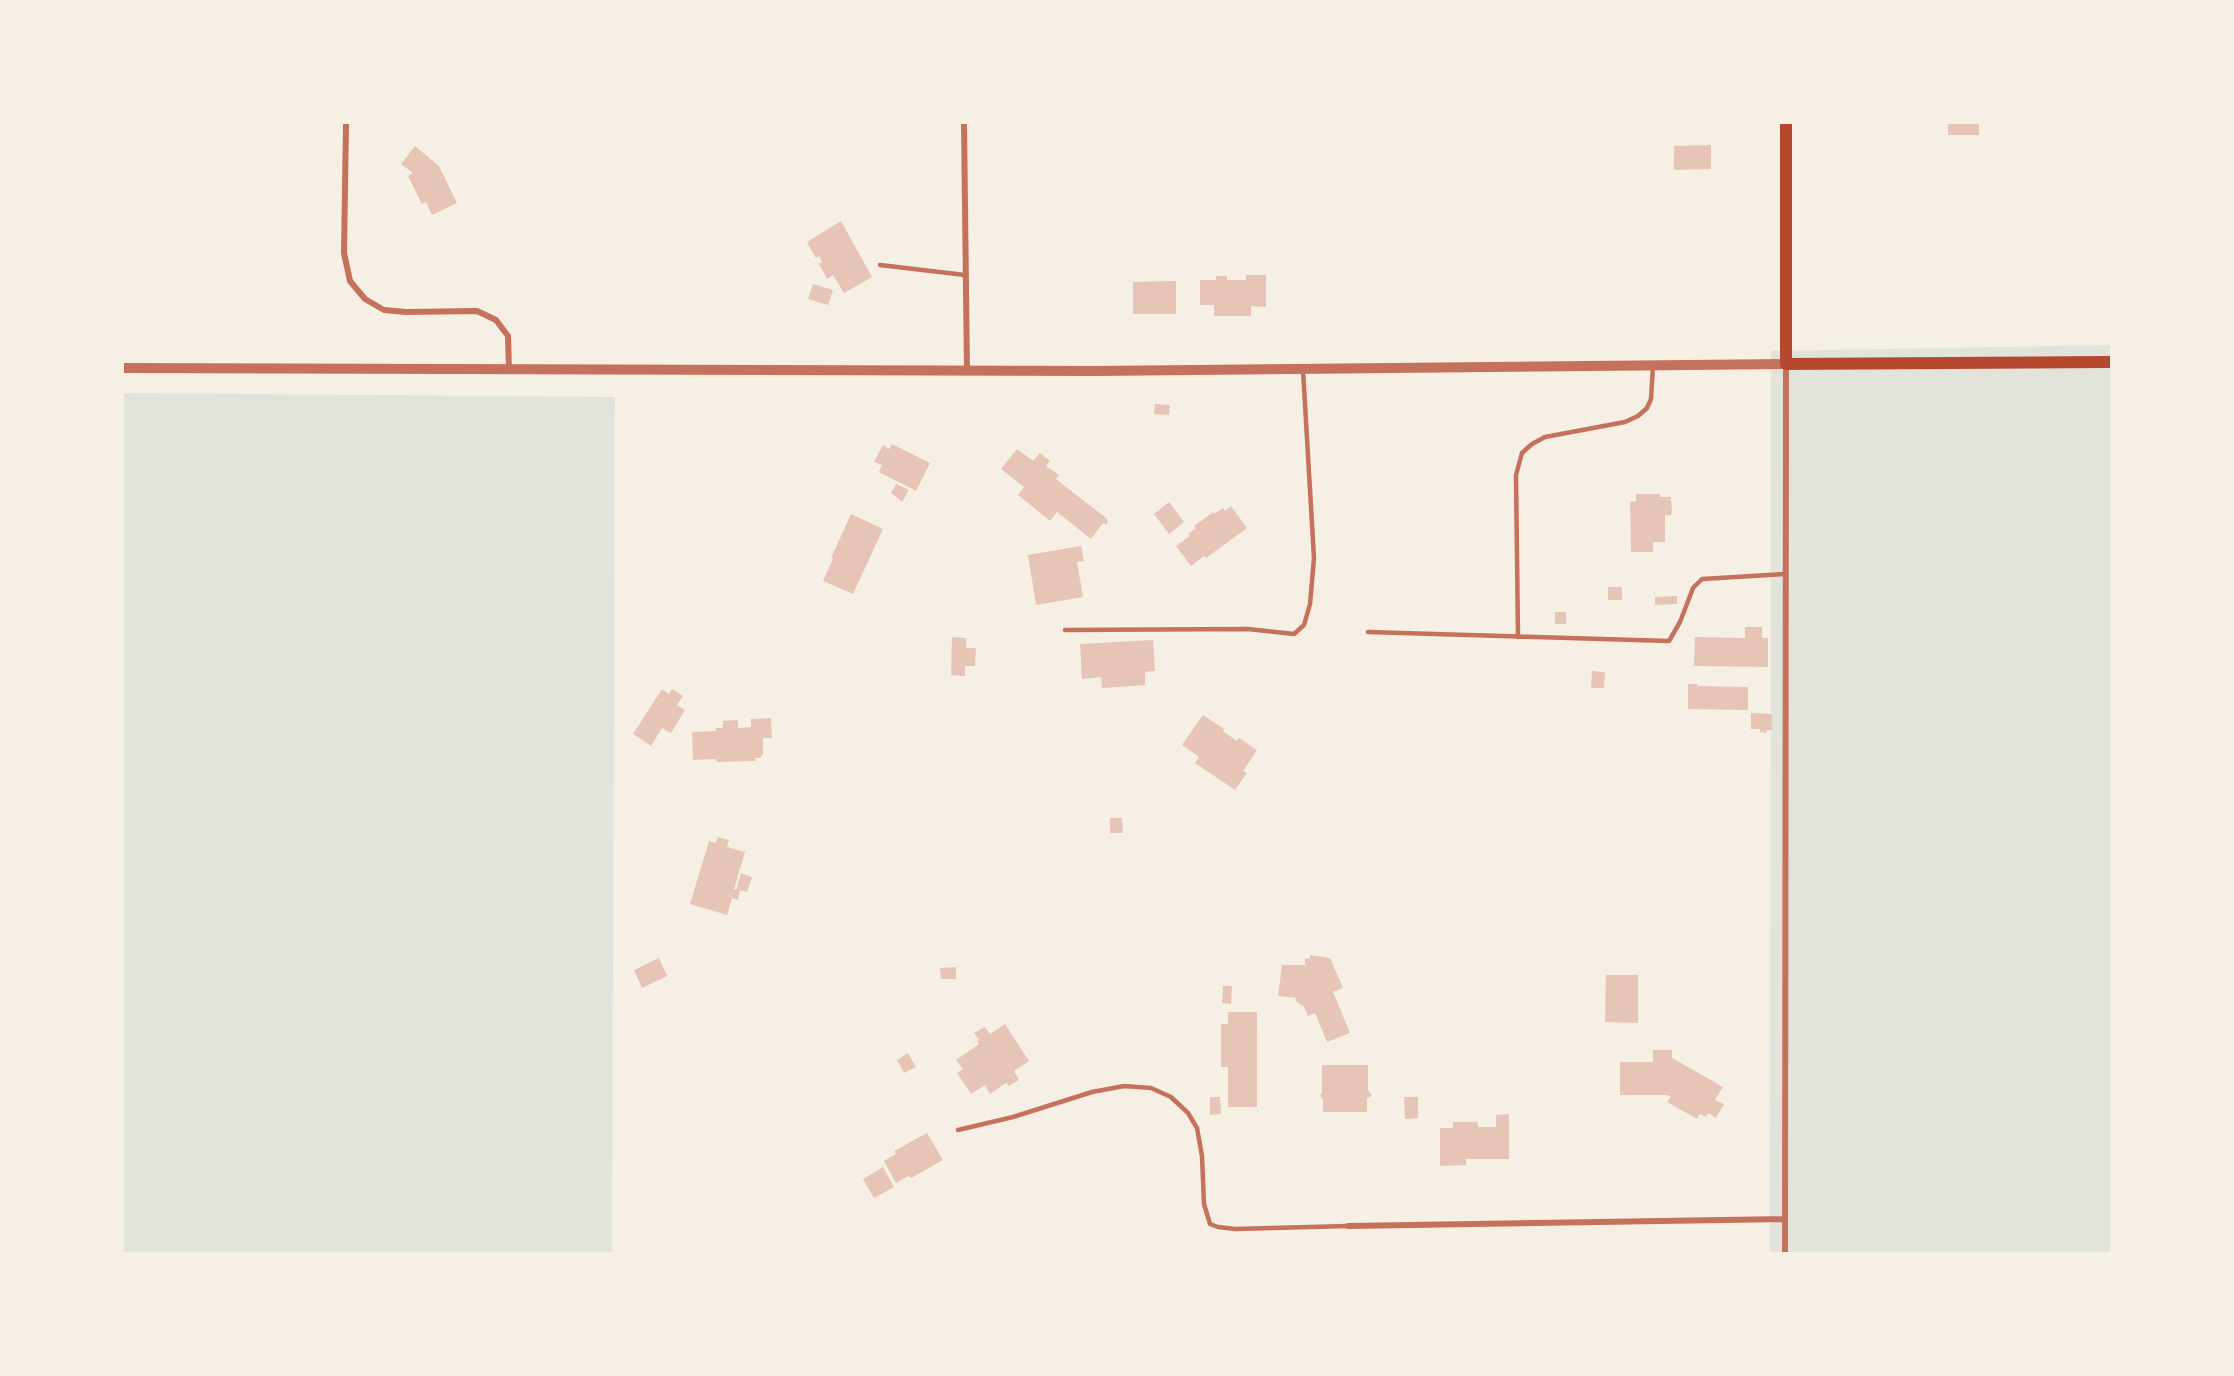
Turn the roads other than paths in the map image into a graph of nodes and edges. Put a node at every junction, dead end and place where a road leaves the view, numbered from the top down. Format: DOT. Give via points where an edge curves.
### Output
graph roads {
  1 [pos="346,123"];
  2 [pos="964,123"];
  3 [pos="1786,123"];
  4 [pos="880,266"];
  5 [pos="965,275"];
  6 [pos="2111,362"];
  7 [pos="1653,364"];
  8 [pos="1786,364"];
  9 [pos="1303,367"];
  10 [pos="123,368"];
  11 [pos="509,370"];
  12 [pos="967,370"];
  13 [pos="1785,574"];
  14 [pos="1065,630"];
  15 [pos="1368,632"];
  16 [pos="1518,637"];
  17 [pos="958,1130"];
  18 [pos="1785,1219"];
  19 [pos="1348,1226"];
  20 [pos="1785,1253"];
  1 -- 11 [label="street" via="344,253 350,280 365,299 384,310 477,311 496,320 508,336"];
  2 -- 5 [label="street"];
  3 -- 8 [label="main road"];
  4 -- 5 [label="lane"];
  5 -- 12 [label="street"];
  6 -- 8 [label="main road"];
  7 -- 8 [label="street"];
  7 -- 9 [label="street"];
  7 -- 16 [label="lane" via="1651,399 1638,416 1545,437 1522,453 1516,475"];
  8 -- 13 [label="street"];
  9 -- 12 [label="street"];
  9 -- 14 [label="lane" via="1314,558 1304,625 1294,634 1248,629"];
  10 -- 11 [label="street"];
  11 -- 12 [label="street"];
  13 -- 16 [label="lane" via="1702,579 1692,588 1669,641"];
  13 -- 18 [label="street"];
  15 -- 16 [label="lane"];
  17 -- 19 [label="lane" via="1092,1092 1124,1086 1151,1088 1171,1097 1197,1128 1204,1204 1210,1224 1235,1229"];
  18 -- 19 [label="street"];
  18 -- 20 [label="street"];
}
